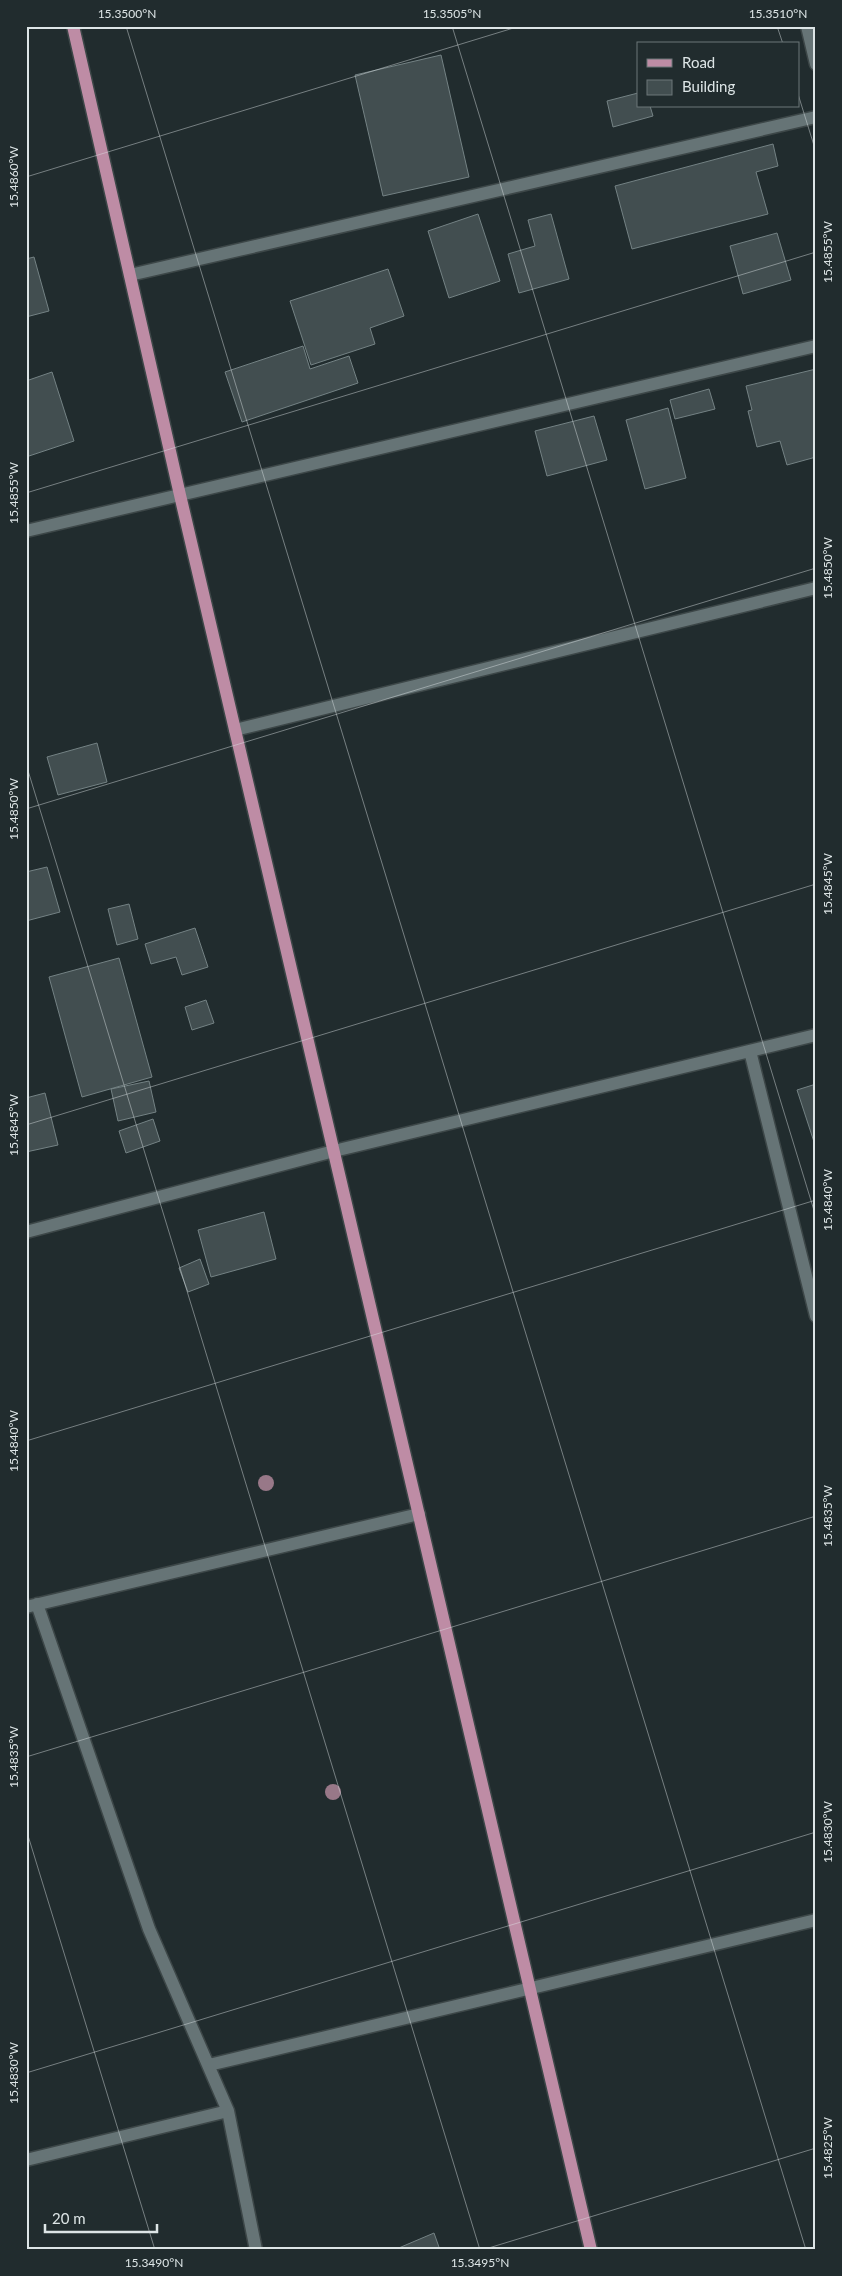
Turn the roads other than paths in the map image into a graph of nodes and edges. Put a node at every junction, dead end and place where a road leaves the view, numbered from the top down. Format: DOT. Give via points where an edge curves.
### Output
graph roads {
  1 [pos="73,26"];
  2 [pos="807,26"];
  3 [pos="816,64"];
  4 [pos="816,117"];
  5 [pos="130,275"];
  6 [pos="816,346"];
  7 [pos="180,495"];
  8 [pos="26,531"];
  9 [pos="816,588"];
  10 [pos="235,730"];
  11 [pos="816,1035"];
  12 [pos="750,1051"];
  13 [pos="334,1151"];
  14 [pos="26,1232"];
  15 [pos="816,1316"];
  16 [pos="419,1514"];
  17 [pos="32,1605"];
  18 [pos="816,1920"];
  19 [pos="529,1989"];
  20 [pos="209,2065"];
  21 [pos="228,2111"];
  22 [pos="26,2160"];
  23 [pos="256,2250"];
  24 [pos="591,2250"];
  1 -- 5 [label="main road"];
  2 -- 3 [label="street"];
  4 -- 5 [label="street"];
  5 -- 7 [label="main road"];
  6 -- 7 [label="street"];
  7 -- 8 [label="street"];
  7 -- 10 [label="main road"];
  9 -- 10 [label="street"];
  10 -- 13 [label="main road"];
  11 -- 12 [label="street"];
  12 -- 13 [label="street"];
  12 -- 15 [label="street"];
  13 -- 14 [label="street"];
  13 -- 16 [label="main road"];
  16 -- 17 [label="street"];
  16 -- 19 [label="main road"];
  17 -- 20 [label="street" via="148,1929"];
  18 -- 19 [label="street"];
  19 -- 20 [label="street"];
  19 -- 24 [label="main road"];
  20 -- 21 [label="street"];
  21 -- 22 [label="street"];
  21 -- 23 [label="street"];
}
